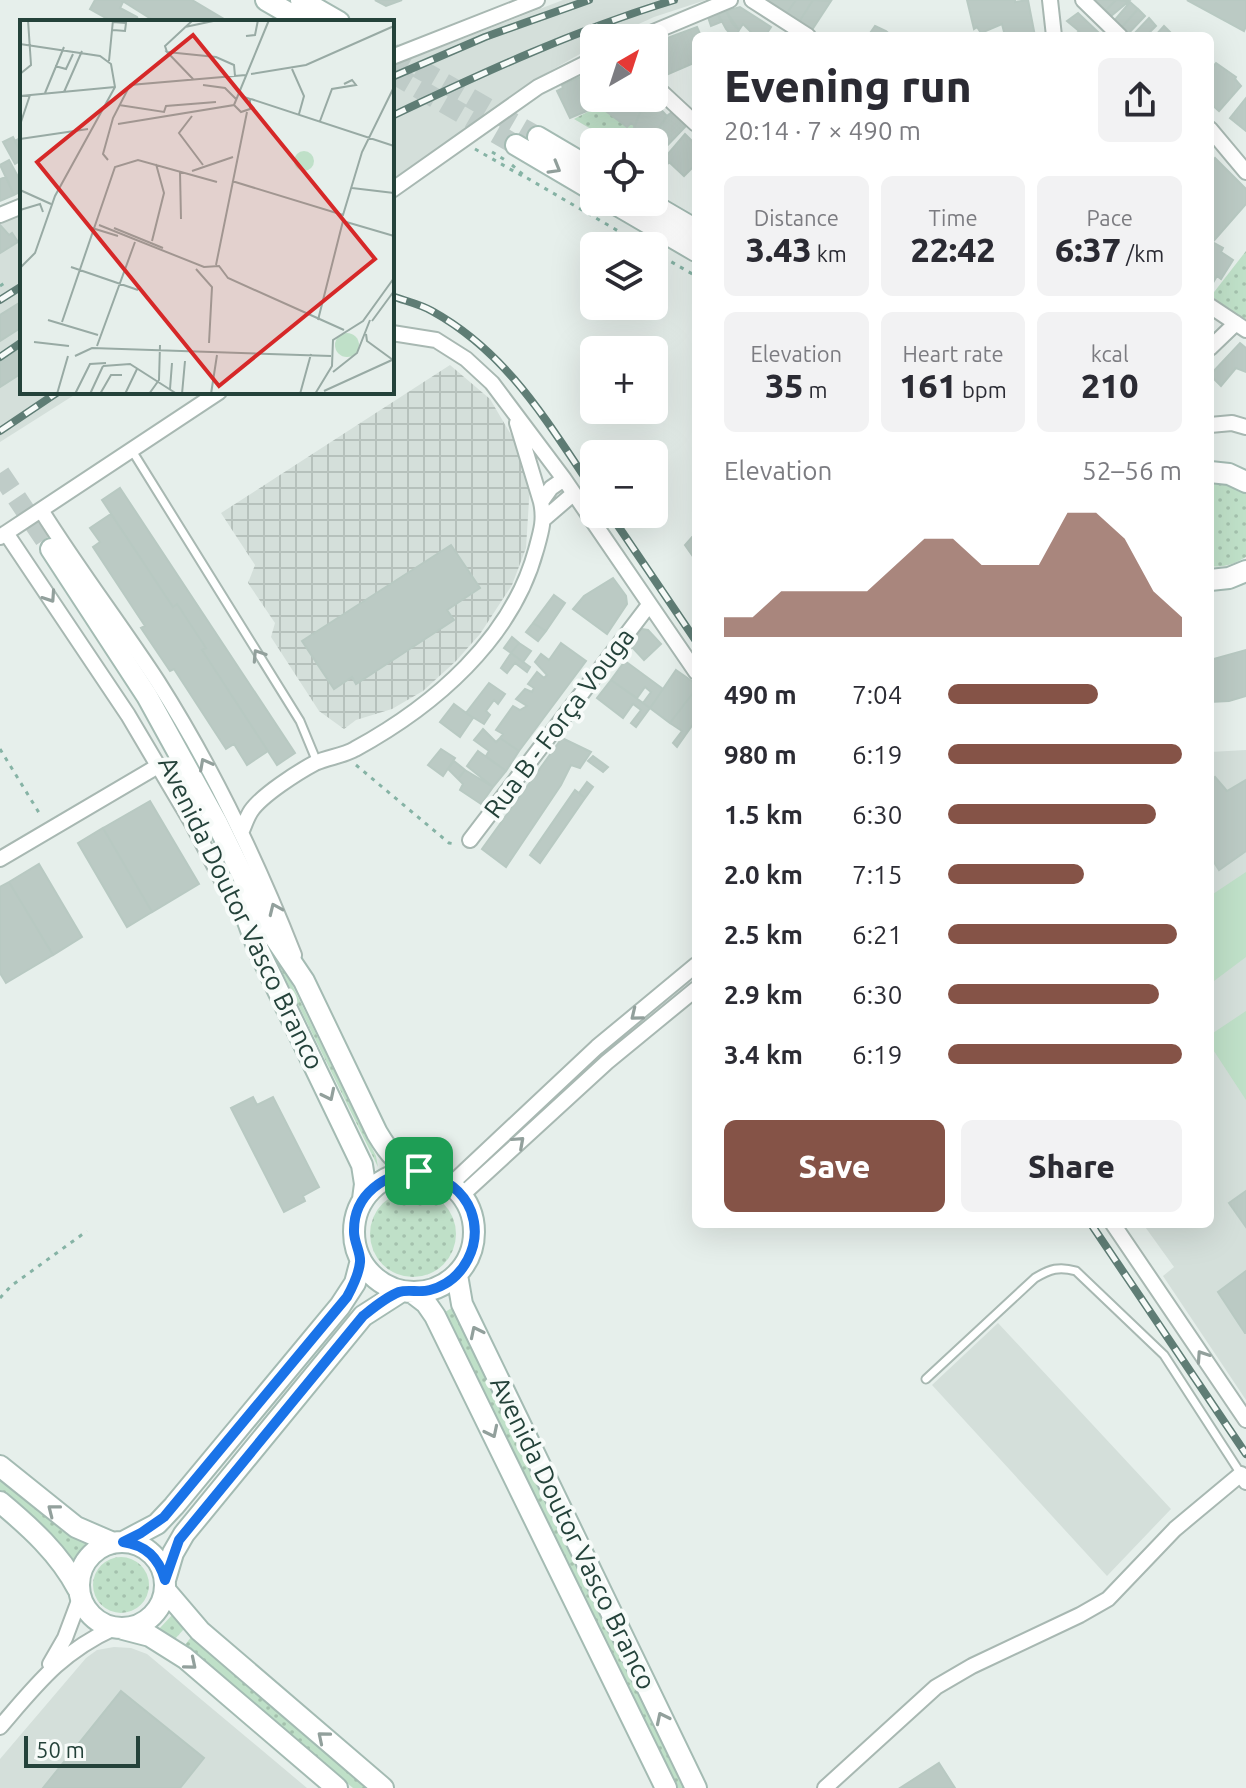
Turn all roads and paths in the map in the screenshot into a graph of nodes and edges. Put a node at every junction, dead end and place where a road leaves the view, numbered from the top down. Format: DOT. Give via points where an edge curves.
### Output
graph roads {
  1 [pos="266,0"];
  2 [pos="301,0"];
  3 [pos="537,0"];
  4 [pos="730,0"];
  5 [pos="752,0"];
  6 [pos="1050,0"];
  7 [pos="1083,0"];
  8 [pos="301,20"];
  9 [pos="336,20"];
  10 [pos="668,26"];
  11 [pos="802,32"];
  12 [pos="1054,32"];
  13 [pos="1116,32"];
  14 [pos="394,56"];
  15 [pos="580,66"];
  16 [pos="668,98"];
  17 [pos="692,120"];
  18 [pos="1214,134"];
  19 [pos="538,137"];
  20 [pos="461,141"];
  21 [pos="516,145"];
  22 [pos="492,152"];
  23 [pos="580,162"];
  24 [pos="1246,172"];
  25 [pos="527,178"];
  26 [pos="580,183"];
  27 [pos="394,189"];
  28 [pos="20,207"];
  29 [pos="668,214"];
  30 [pos="0,215"];
  31 [pos="636,216"];
  32 [pos="692,228"];
  33 [pos="620,232"];
  34 [pos="692,249"];
  35 [pos="668,260"];
  36 [pos="692,274"];
  37 [pos="6,282"];
  38 [pos="0,286"];
  39 [pos="1214,309"];
  40 [pos="1241,327"];
  41 [pos="394,333"];
  42 [pos="1214,345"];
  43 [pos="216,394"];
  44 [pos="512,408"];
  45 [pos="1214,425"];
  46 [pos="1246,427"];
  47 [pos="131,449"];
  48 [pos="1214,473"];
  49 [pos="1243,478"];
  50 [pos="564,479"];
  51 [pos="573,494"];
  52 [pos="541,502"];
  53 [pos="41,510"];
  54 [pos="544,519"];
  55 [pos="3,535"];
  56 [pos="1246,571"];
  57 [pos="1214,580"];
  58 [pos="649,605"];
  59 [pos="692,666"];
  60 [pos="0,749"];
  61 [pos="344,755"];
  62 [pos="317,762"];
  63 [pos="158,766"];
  64 [pos="41,816"];
  65 [pos="241,833"];
  66 [pos="470,840"];
  67 [pos="0,859"];
  68 [pos="258,949"];
  69 [pos="692,968"];
  70 [pos="304,981"];
  71 [pos="692,992"];
  72 [pos="419,1171"];
  73 [pos="456,1189"];
  74 [pos="363,1199"];
  75 [pos="1116,1228"];
  76 [pos="87,1231"];
  77 [pos="361,1260"];
  78 [pos="457,1275"];
  79 [pos="407,1292"];
  80 [pos="0,1298"];
  81 [pos="926,1379"];
  82 [pos="1246,1420"];
  83 [pos="0,1466"];
  84 [pos="1243,1478"];
  85 [pos="0,1502"];
  86 [pos="118,1542"];
  87 [pos="165,1585"];
  88 [pos="79,1594"];
  89 [pos="118,1628"];
  90 [pos="44,1675"];
  91 [pos="0,1727"];
  92 [pos="337,1788"];
  93 [pos="383,1788"];
  94 [pos="666,1788"];
  95 [pos="696,1788"];
  96 [pos="825,1788"];
  1 -- 8 [label="main road"];
  2 -- 9 [label="main road"];
  3 -- 14 [label="street"];
  4 -- 10 [label="street"];
  5 -- 11 [label="street"];
  6 -- 12 [label="street"];
  7 -- 13 [label="street"];
  15 -- 20 [label="street" via="538,87"];
  16 -- 17 [label="street"];
  18 -- 24 [label="street"];
  19 -- 23 [label="main road"];
  20 -- 25 [label="path"];
  20 -- 27 [label="street"];
  21 -- 26 [label="main road, one-way"];
  22 -- 25 [label="path"];
  25 -- 33 [label="path"];
  28 -- 30 [label="street"];
  29 -- 32 [label="main road"];
  31 -- 34 [label="main road"];
  35 -- 36 [label="path"];
  37 -- 38 [label="path"];
  39 -- 40 [label="street"];
  40 -- 42 [label="street"];
  41 -- 44 [label="street" via="436,340 466,359"];
  43 -- 47 [label="street"];
  44 -- 50 [label="street"];
  44 -- 52 [label="street"];
  45 -- 46 [label="street"];
  47 -- 53 [label="street"];
  62 -- 47 [label="lane, one-way" via="300,721"];
  48 -- 49 [label="main road"];
  50 -- 51 [label="street"];
  50 -- 52 [label="street"];
  51 -- 54 [label="street"];
  51 -- 58 [label="street"];
  52 -- 54 [label="street"];
  53 -- 55 [label="street"];
  65 -- 53 [label="street, Avenida Doutor Vasco Branco, one-way" via="157,682"];
  54 -- 61 [label="street" via="529,576 489,642 456,677 401,720"];
  55 -- 63 [label="street, one-way"];
  56 -- 57 [label="main road"];
  58 -- 59 [label="street"];
  58 -- 66 [label="street, Rua B - Força Vouga"];
  60 -- 64 [label="path"];
  61 -- 62 [label="street"];
  61 -- 66 [label="path" via="449,843"];
  62 -- 65 [label="street" via="252,809"];
  63 -- 67 [label="street"];
  63 -- 68 [label="street"];
  70 -- 65 [label="street, Avenida Doutor Vasco Branco, one-way"];
  68 -- 70 [label="main road, Avenida Doutor Vasco Branco" via="205,824 46,552 147,696 269,929"];
  68 -- 74 [label="main road, Avenida Doutor Vasco Branco, one-way" via="362,1165"];
  69 -- 73 [label="street, one-way" via="597,1047"];
  70 -- 72 [label="main road, Avenida Doutor Vasco Branco" via="377,1133 392,1157"];
  73 -- 71 [label="street, one-way"];
  72 -- 73 [label="main road"];
  72 -- 74 [label="main road" via="387,1177"];
  73 -- 78 [label="main road" via="469,1207 475,1236"];
  74 -- 77 [label="main road" via="354,1229"];
  82 -- 75 [label="street, one-way"];
  76 -- 80 [label="path"];
  77 -- 79 [label="main road" via="378,1280"];
  77 -- 86 [label="main road" via="355,1283 340,1306 174,1506 157,1524"];
  78 -- 79 [label="main road" via="429,1291"];
  95 -- 78 [label="main road, Avenida Doutor Vasco Branco, one-way" via="462,1304"];
  79 -- 87 [label="main road" via="363,1316 184,1534"];
  79 -- 94 [label="main road, Avenida Doutor Vasco Branco, one-way" via="426,1303 435,1316"];
  81 -- 84 [label="lane" via="1035,1278 1062,1267 1076,1271 1164,1355"];
  86 -- 83 [label="main road, one-way" via="76,1527"];
  84 -- 96 [label="street" via="1175,1529 1108,1599 936,1687"];
  85 -- 88 [label="main road" via="52,1551"];
  86 -- 87 [label="main road" via="151,1553"];
  86 -- 88 [label="main road" via="89,1556"];
  87 -- 89 [label="main road" via="151,1617 134,1627"];
  93 -- 87 [label="main road, one-way" via="195,1626"];
  88 -- 89 [label="main road" via="97,1621"];
  88 -- 90 [label="street" via="65,1638"];
  89 -- 90 [label="street" via="76,1647"];
  89 -- 92 [label="main road, one-way" via="150,1636 185,1658"];
  90 -- 91 [label="street"];
}
